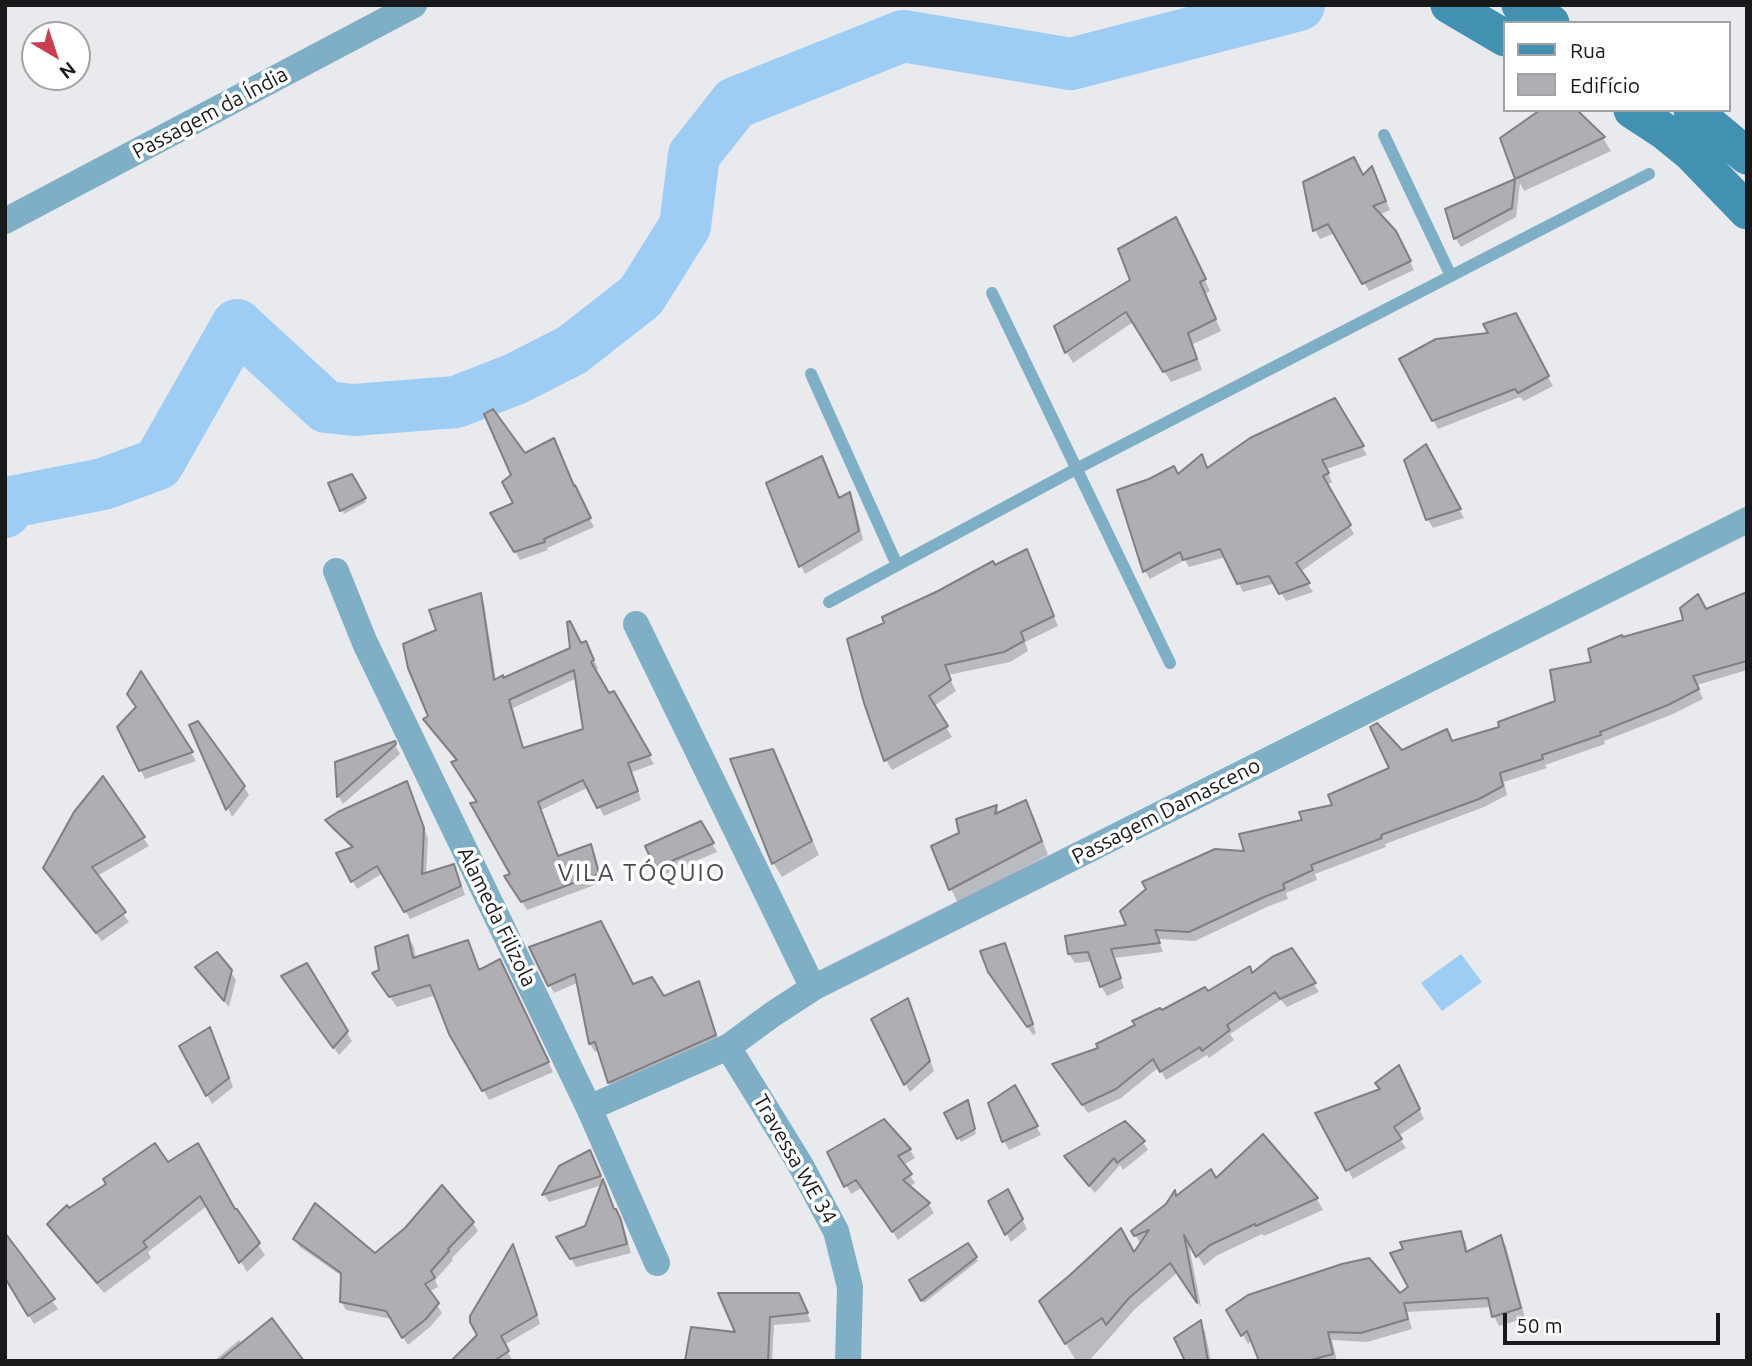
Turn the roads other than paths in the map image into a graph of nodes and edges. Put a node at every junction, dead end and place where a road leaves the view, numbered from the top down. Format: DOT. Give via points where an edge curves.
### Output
graph roads {
  1 [pos="414,5"];
  2 [pos="1449,5"];
  3 [pos="1520,5"];
  4 [pos="1548,21"];
  5 [pos="1504,37"];
  6 [pos="1635,112"];
  7 [pos="1694,112"];
  8 [pos="1384,135"];
  9 [pos="1747,156"];
  10 [pos="1649,174"];
  11 [pos="1747,211"];
  12 [pos="5,221"];
  13 [pos="1451,276"];
  14 [pos="992,293"];
  15 [pos="811,374"];
  16 [pos="1076,469"];
  17 [pos="1747,520"];
  18 [pos="897,565"];
  19 [pos="336,571"];
  20 [pos="829,602"];
  21 [pos="636,624"];
  22 [pos="1170,663"];
  23 [pos="813,988"];
  24 [pos="728,1047"];
  25 [pos="589,1108"];
  26 [pos="657,1263"];
  27 [pos="849,1361"];
  1 -- 12 [label="street, Passagem da Índia"];
  2 -- 5 [label="main road"];
  3 -- 4 [label="main road"];
  6 -- 11 [label="main road" via="1691,153"];
  7 -- 9 [label="main road"];
  8 -- 13 [label="lane"];
  10 -- 13 [label="lane"];
  13 -- 16 [label="lane"];
  14 -- 16 [label="lane"];
  15 -- 18 [label="lane"];
  16 -- 18 [label="lane"];
  16 -- 22 [label="lane"];
  17 -- 23 [label="street, Passagem Damasceno"];
  18 -- 20 [label="lane"];
  19 -- 25 [label="street, Alameda Filizola" via="365,643"];
  21 -- 23 [label="street"];
  23 -- 24 [label="street, Passagem Damasceno"];
  24 -- 25 [label="street, Passagem Damasceno"];
  24 -- 27 [label="street, Travessa WE 34" via="836,1231 850,1287"];
  25 -- 26 [label="street, Alameda Filizola"];
}
